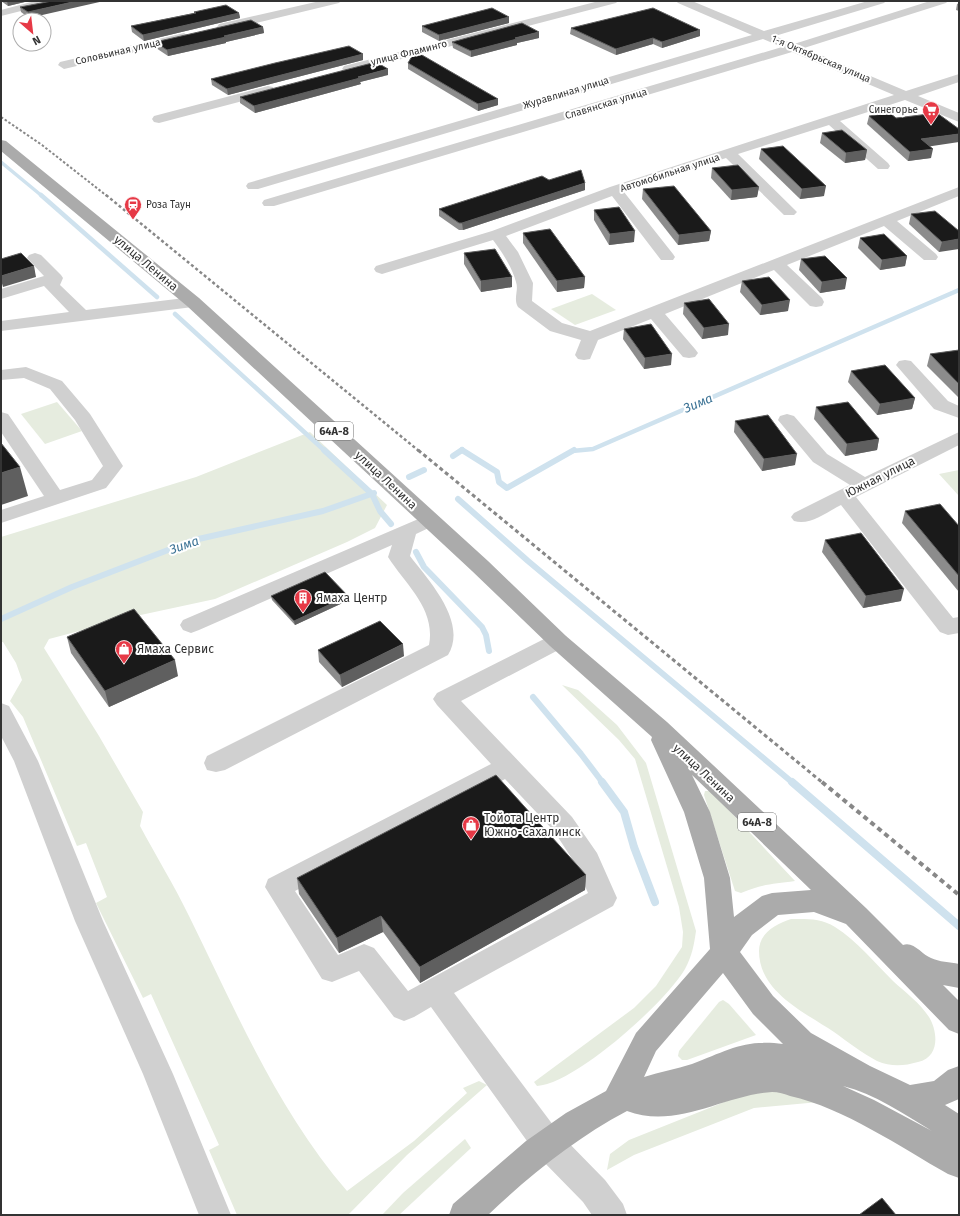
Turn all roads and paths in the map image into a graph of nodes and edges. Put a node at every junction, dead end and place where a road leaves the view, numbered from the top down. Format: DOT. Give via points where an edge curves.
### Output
graph roads {
  1 [pos="60,1"];
  2 [pos="335,1"];
  3 [pos="612,1"];
  4 [pos="682,1"];
  5 [pos="880,1"];
  6 [pos="942,1"];
  7 [pos="36,3"];
  8 [pos="1,13"];
  9 [pos="211,30"];
  10 [pos="196,34"];
  11 [pos="762,34"];
  12 [pos="793,48"];
  13 [pos="64,65"];
  14 [pos="339,71"];
  15 [pos="959,78"];
  16 [pos="279,87"];
  17 [pos="904,95"];
  18 [pos="959,118"];
  19 [pos="159,119"];
  20 [pos="831,120"];
  21 [pos="1,144"];
  22 [pos="729,153"];
  23 [pos="883,166"];
  24 [pos="253,186"];
  25 [pos="615,190"];
  26 [pos="959,191"];
  27 [pos="269,203"];
  28 [pos="789,212"];
  29 [pos="886,220"];
  30 [pos="497,234"];
  31 [pos="667,257"];
  32 [pos="930,257"];
  33 [pos="35,258"];
  34 [pos="776,263"];
  35 [pos="382,269"];
  36 [pos="54,278"];
  37 [pos="1,294"];
  38 [pos="193,302"];
  39 [pos="816,302"];
  40 [pos="654,312"];
  41 [pos="81,315"];
  42 [pos="3,324"];
  43 [pos="591,337"];
  44 [pos="689,353"];
  45 [pos="584,354"];
  46 [pos="905,365"];
  47 [pos="1,375"];
  48 [pos="959,412"];
  49 [pos="1,418"];
  50 [pos="787,420"];
  51 [pos="959,438"];
  52 [pos="864,484"];
  53 [pos="844,495"];
  54 [pos="55,497"];
  55 [pos="1,517"];
  56 [pos="801,517"];
  57 [pos="430,520"];
  58 [pos="406,531"];
  59 [pos="191,625"];
  60 [pos="959,626"];
  61 [pos="558,641"];
  62 [pos="1,712"];
  63 [pos="658,728"];
  64 [pos="216,763"];
  65 [pos="508,766"];
  66 [pos="856,916"];
  67 [pos="724,952"];
  68 [pos="959,976"];
  69 [pos="435,989"];
  70 [pos="959,1021"];
  71 [pos="859,1076"];
  72 [pos="959,1080"];
  73 [pos="617,1100"];
  74 [pos="909,1100"];
  75 [pos="959,1131"];
  76 [pos="548,1144"];
  77 [pos="959,1163"];
  78 [pos="215,1215"];
  79 [pos="465,1215"];
  80 [pos="611,1215"];
  1 -- 7 [label="street"];
  2 -- 9 [label="street"];
  3 -- 14 [label="street, улица Фламинго"];
  4 -- 11 [label="street, 1-я Октябрьская улица"];
  5 -- 11 [label="street, Журавлиная улица"];
  6 -- 12 [label="street, Славянская улица"];
  7 -- 8 [label="street"];
  10 -- 13 [label="street, Соловьиная улица"];
  11 -- 12 [label="street, 1-я Октябрьская улица"];
  11 -- 24 [label="street, Журавлиная улица"];
  12 -- 17 [label="street, 1-я Октябрьская улица"];
  12 -- 27 [label="street, Славянская улица"];
  15 -- 17 [label="street, Автомобильная улица"];
  16 -- 19 [label="street"];
  17 -- 18 [label="street, 1-я Октябрьская улица"];
  17 -- 20 [label="street, Автомобильная улица"];
  20 -- 22 [label="street, Автомобильная улица"];
  20 -- 23 [label="street"];
  21 -- 38 [label="main road, улица Ленина / 64А-8"];
  22 -- 25 [label="street, Автомобильная улица"];
  22 -- 28 [label="street"];
  25 -- 30 [label="street, Автомобильная улица"];
  25 -- 31 [label="street"];
  26 -- 29 [label="street"];
  29 -- 32 [label="street"];
  29 -- 34 [label="street"];
  30 -- 35 [label="street, Автомобильная улица"];
  30 -- 43 [label="street" via="510,252 525,283 524,303 556,327"];
  33 -- 36 [label="street"];
  34 -- 39 [label="street"];
  34 -- 40 [label="street"];
  36 -- 37 [label="street"];
  36 -- 41 [label="street" via="52,286"];
  38 -- 41 [label="street"];
  38 -- 57 [label="main road, улица Ленина / 64А-8"];
  40 -- 43 [label="street"];
  40 -- 44 [label="street"];
  41 -- 42 [label="street"];
  43 -- 45 [label="street"];
  46 -- 48 [label="street" via="941,405"];
  47 -- 54 [label="street" via="26,372 56,385 83,418 113,466 99,484"];
  49 -- 54 [label="street"];
  50 -- 52 [label="street" via="820,458"];
  51 -- 52 [label="street, Южная улица"];
  52 -- 53 [label="street, Южная улица"];
  53 -- 56 [label="street, Южная улица"];
  53 -- 60 [label="street" via="948,628"];
  54 -- 55 [label="street"];
  57 -- 58 [label="street"];
  57 -- 61 [label="main road, улица Ленина / 64А-8"];
  58 -- 59 [label="street"];
  58 -- 64 [label="street" via="399,557 433,602 443,632 440,649"];
  61 -- 63 [label="main road, улица Ленина / 64А-8"];
  61 -- 65 [label="street" via="445,699"];
  62 -- 78 [label="street" via="26,761 89,921 158,1074"];
  63 -- 66 [label="main road, улица Ленина / 64А-8"];
  63 -- 67 [label="main road, улица Ленина / 64А-8" via="697,812 718,878"];
  65 -- 69 [label="street" via="563,824 588,861 603,898"];
  65 -- 69 [label="street" via="278,887 332,970 364,956 404,1008"];
  66 -- 67 [label="main road, 64А-8" via="814,902 772,904 742,927"];
  66 -- 68 [label="main road, 64А-8" via="923,969"];
  66 -- 70 [label="main road, 64А-8"];
  67 -- 71 [label="main road" via="763,1005 801,1042"];
  67 -- 73 [label="main road" via="646,1042"];
  69 -- 76 [label="street"];
  71 -- 73 [label="main road" via="777,1057 760,1056 726,1062 701,1074"];
  71 -- 74 [label="main road"];
  72 -- 74 [label="main road" via="953,1087 934,1096"];
  73 -- 76 [label="main road"];
  73 -- 77 [label="main road" via="678,1102 747,1082 774,1078 813,1087 856,1106"];
  74 -- 75 [label="main road"];
  76 -- 79 [label="main road"];
  76 -- 80 [label="street" via="594,1191"];
}
